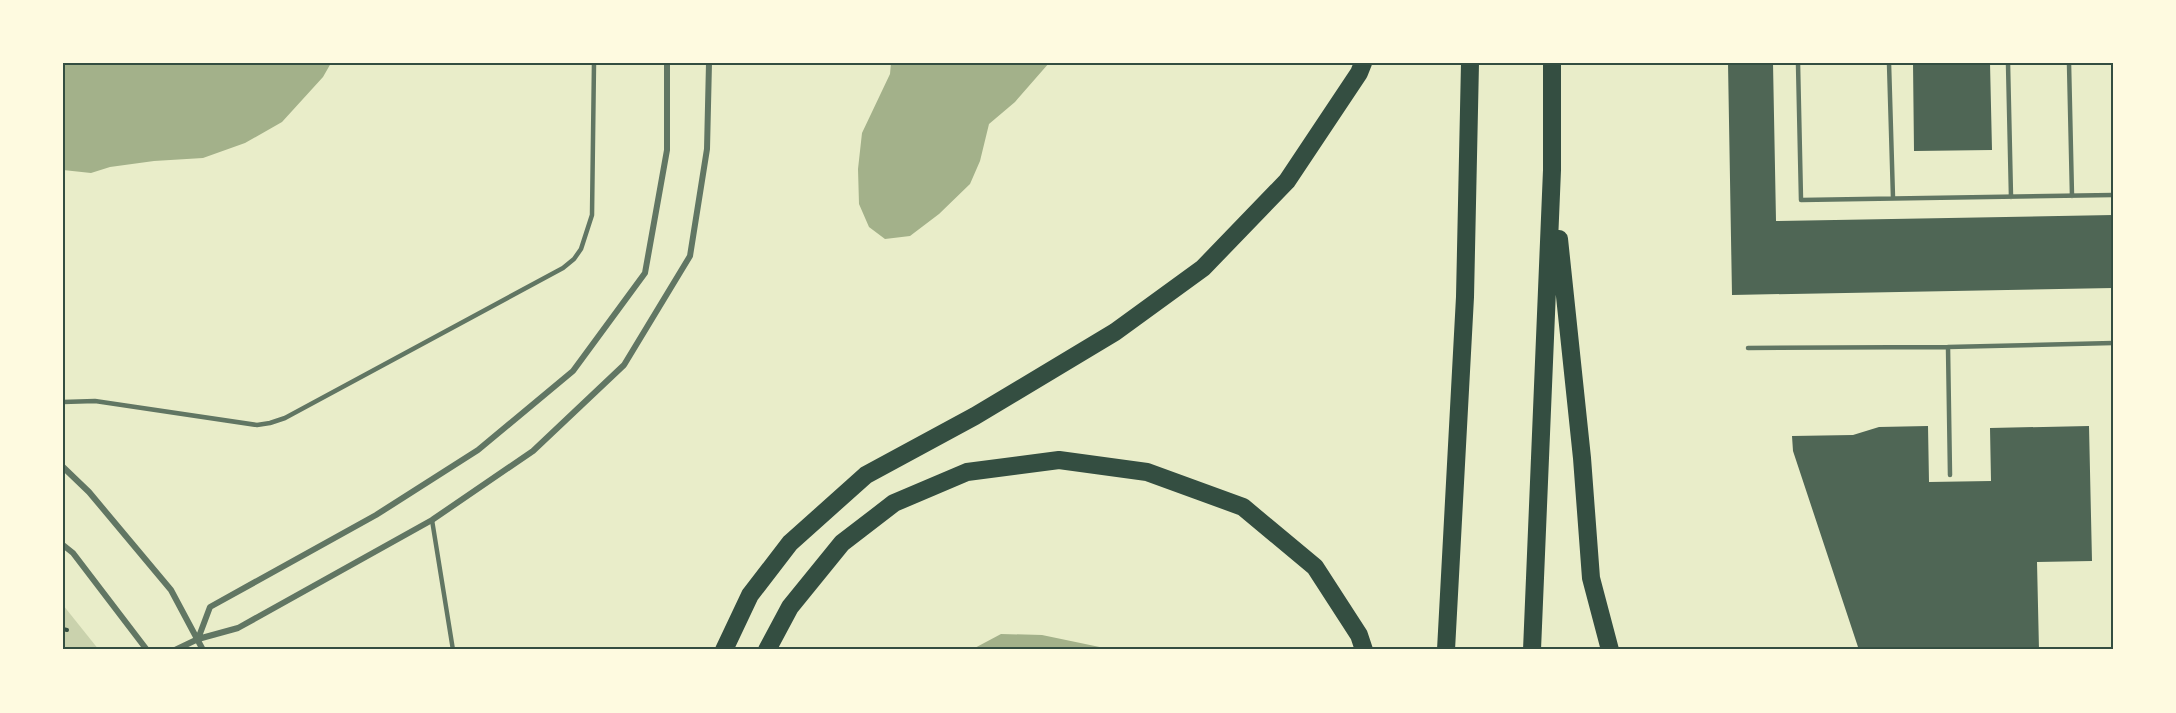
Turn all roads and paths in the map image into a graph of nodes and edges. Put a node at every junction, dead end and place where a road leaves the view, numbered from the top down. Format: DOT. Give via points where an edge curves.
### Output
graph roads {
  1 [pos="594,63"];
  2 [pos="667,63"];
  3 [pos="709,63"];
  4 [pos="1363,63"];
  5 [pos="1470,63"];
  6 [pos="1552,63"];
  7 [pos="1798,63"];
  8 [pos="1889,63"];
  9 [pos="2008,63"];
  10 [pos="2069,63"];
  11 [pos="1552,170"];
  12 [pos="2113,195"];
  13 [pos="2072,196"];
  14 [pos="2011,197"];
  15 [pos="1893,198"];
  16 [pos="2113,343"];
  17 [pos="1947,347"];
  18 [pos="1748,348"];
  19 [pos="63,402"];
  20 [pos="63,467"];
  21 [pos="1950,475"];
  22 [pos="432,520"];
  23 [pos="63,545"];
  24 [pos="198,639"];
  25 [pos="147,650"];
  26 [pos="175,650"];
  27 [pos="202,650"];
  28 [pos="453,650"];
  29 [pos="724,650"];
  30 [pos="767,650"];
  31 [pos="1364,650"];
  32 [pos="1446,650"];
  33 [pos="1532,650"];
  34 [pos="1610,650"];
  1 -- 19 [label="lane" via="592,215 581,249 563,268 270,423 257,425 95,401"];
  2 -- 24 [label="street" via="667,150 645,273 573,371 478,450 376,515 210,607"];
  3 -- 22 [label="street" via="707,148 690,256 624,365 533,451"];
  4 -- 29 [label="highway" via="1287,181 1203,268 1115,332 975,416 866,475 790,543 750,595"];
  5 -- 32 [label="highway" via="1465,297"];
  6 -- 11 [label="highway"];
  7 -- 15 [label="lane" via="1801,200"];
  8 -- 15 [label="lane"];
  9 -- 14 [label="lane"];
  10 -- 13 [label="lane"];
  11 -- 33 [label="highway"];
  11 -- 34 [label="highway" via="1591,578"];
  12 -- 13 [label="lane"];
  13 -- 14 [label="lane"];
  14 -- 15 [label="lane"];
  16 -- 17 [label="lane"];
  17 -- 18 [label="lane"];
  17 -- 21 [label="lane"];
  20 -- 24 [label="street" via="89,492 171,590"];
  22 -- 24 [label="street" via="238,628"];
  22 -- 28 [label="lane"];
  23 -- 25 [label="street"];
  24 -- 26 [label="street"];
  24 -- 27 [label="street"];
  30 -- 31 [label="highway" via="790,607 842,543 894,503 967,472 1059,460 1147,472 1243,507 1315,567 1359,635"];
}
